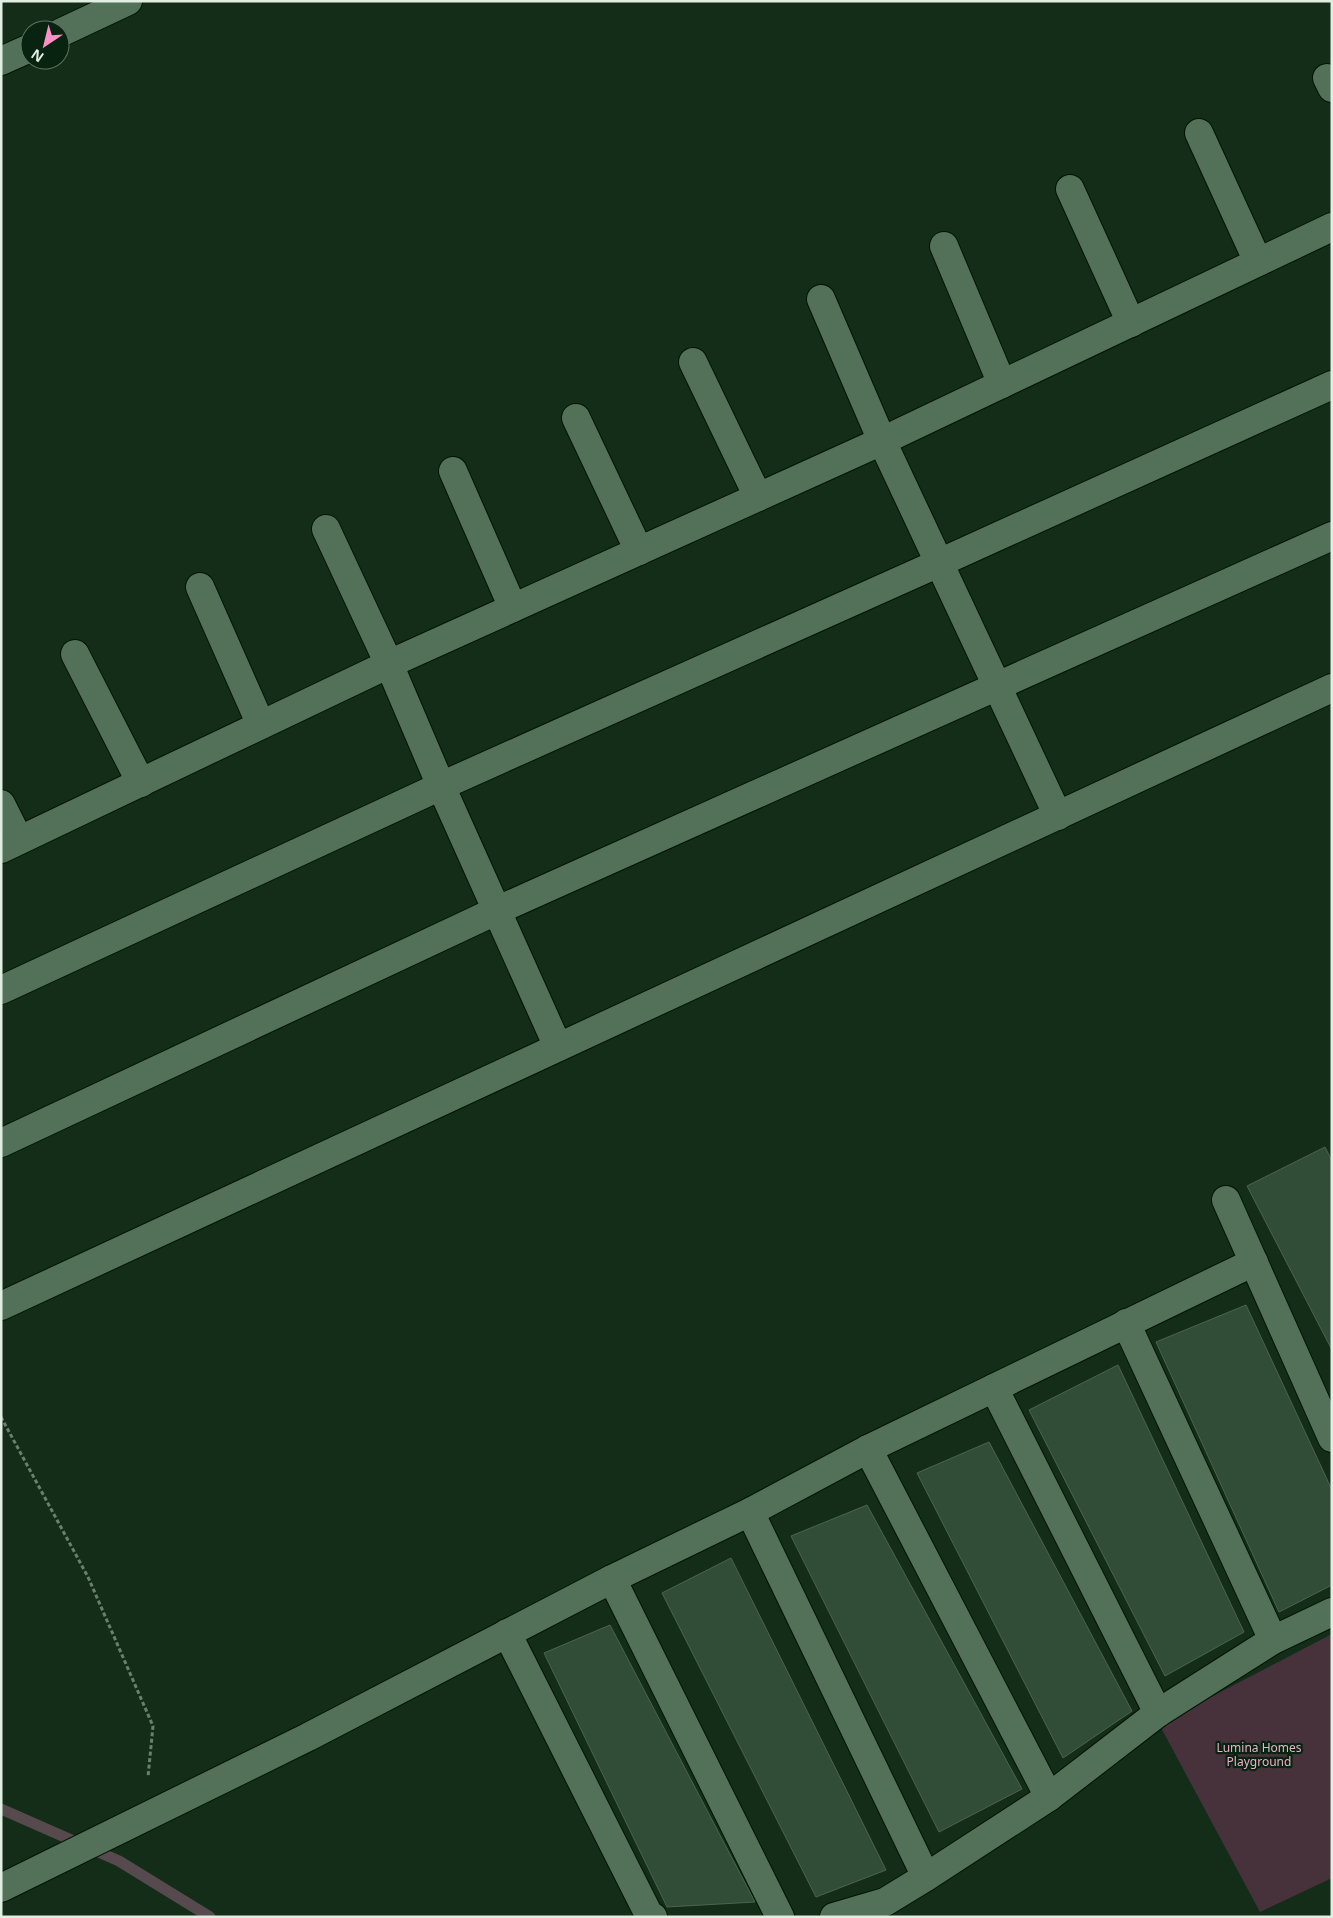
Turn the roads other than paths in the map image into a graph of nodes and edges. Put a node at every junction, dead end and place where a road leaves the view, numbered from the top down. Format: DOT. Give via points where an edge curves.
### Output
graph roads {
  1 [pos="128,1"];
  2 [pos="70,28"];
  3 [pos="20,52"];
  4 [pos="1,61"];
  5 [pos="1199,133"];
  6 [pos="1070,189"];
  7 [pos="1332,227"];
  8 [pos="944,246"];
  9 [pos="1258,262"];
  10 [pos="821,299"];
  11 [pos="1131,323"];
  12 [pos="693,362"];
  13 [pos="1002,384"];
  14 [pos="1332,385"];
  15 [pos="576,418"];
  16 [pos="882,441"];
  17 [pos="453,471"];
  18 [pos="758,497"];
  19 [pos="326,529"];
  20 [pos="1332,536"];
  21 [pos="638,551"];
  22 [pos="939,564"];
  23 [pos="200,588"];
  24 [pos="513,608"];
  25 [pos="75,654"];
  26 [pos="389,664"];
  27 [pos="996,687"];
  28 [pos="1332,688"];
  29 [pos="262,725"];
  30 [pos="141,782"];
  31 [pos="441,786"];
  32 [pos="1,804"];
  33 [pos="1058,816"];
  34 [pos="10,845"];
  35 [pos="498,910"];
  36 [pos="1,990"];
  37 [pos="558,1047"];
  38 [pos="1,1144"];
  39 [pos="1226,1200"];
  40 [pos="1254,1262"];
  41 [pos="1,1306"];
  42 [pos="1126,1323"];
  43 [pos="994,1388"];
  44 [pos="1332,1438"];
  45 [pos="868,1449"];
  46 [pos="750,1512"];
  47 [pos="612,1579"];
  48 [pos="1332,1612"];
  49 [pos="508,1633"];
  50 [pos="1273,1640"];
  51 [pos="1158,1713"];
  52 [pos="1049,1797"];
  53 [pos="926,1877"];
  54 [pos="1,1888"];
  55 [pos="653,1917"];
  56 [pos="780,1917"];
  57 [pos="834,1917"];
  1 -- 2 [label="street"];
  3 -- 4 [label="street"];
  5 -- 9 [label="street"];
  6 -- 11 [label="street"];
  7 -- 9 [label="street"];
  8 -- 13 [label="street"];
  9 -- 11 [label="street"];
  10 -- 16 [label="street"];
  11 -- 13 [label="street"];
  12 -- 18 [label="street"];
  13 -- 16 [label="street"];
  14 -- 22 [label="street"];
  15 -- 21 [label="street"];
  16 -- 18 [label="street"];
  16 -- 22 [label="street"];
  17 -- 24 [label="street"];
  18 -- 21 [label="street"];
  19 -- 26 [label="street"];
  20 -- 27 [label="street"];
  21 -- 24 [label="street"];
  22 -- 27 [label="street"];
  22 -- 31 [label="street"];
  23 -- 29 [label="street"];
  24 -- 26 [label="street"];
  25 -- 30 [label="street"];
  26 -- 29 [label="street"];
  26 -- 31 [label="street"];
  27 -- 33 [label="street"];
  27 -- 35 [label="street"];
  28 -- 33 [label="street"];
  29 -- 30 [label="street"];
  30 -- 34 [label="street"];
  31 -- 35 [label="street"];
  31 -- 36 [label="street"];
  32 -- 34 [label="street"];
  33 -- 37 [label="street"];
  35 -- 37 [label="street"];
  35 -- 38 [label="street"];
  37 -- 41 [label="street"];
  39 -- 40 [label="street"];
  40 -- 42 [label="street"];
  40 -- 44 [label="street"];
  42 -- 43 [label="street"];
  42 -- 50 [label="street"];
  43 -- 45 [label="street"];
  43 -- 51 [label="street"];
  45 -- 46 [label="street"];
  45 -- 52 [label="street"];
  46 -- 47 [label="street"];
  46 -- 53 [label="street"];
  47 -- 49 [label="street"];
  47 -- 56 [label="street"];
  48 -- 50 [label="street"];
  49 -- 54 [label="street" via="147,1818"];
  49 -- 55 [label="street" via="649,1915"];
  50 -- 51 [label="street"];
  51 -- 52 [label="street"];
  52 -- 53 [label="street"];
  53 -- 57 [label="street" via="885,1902"];
}
